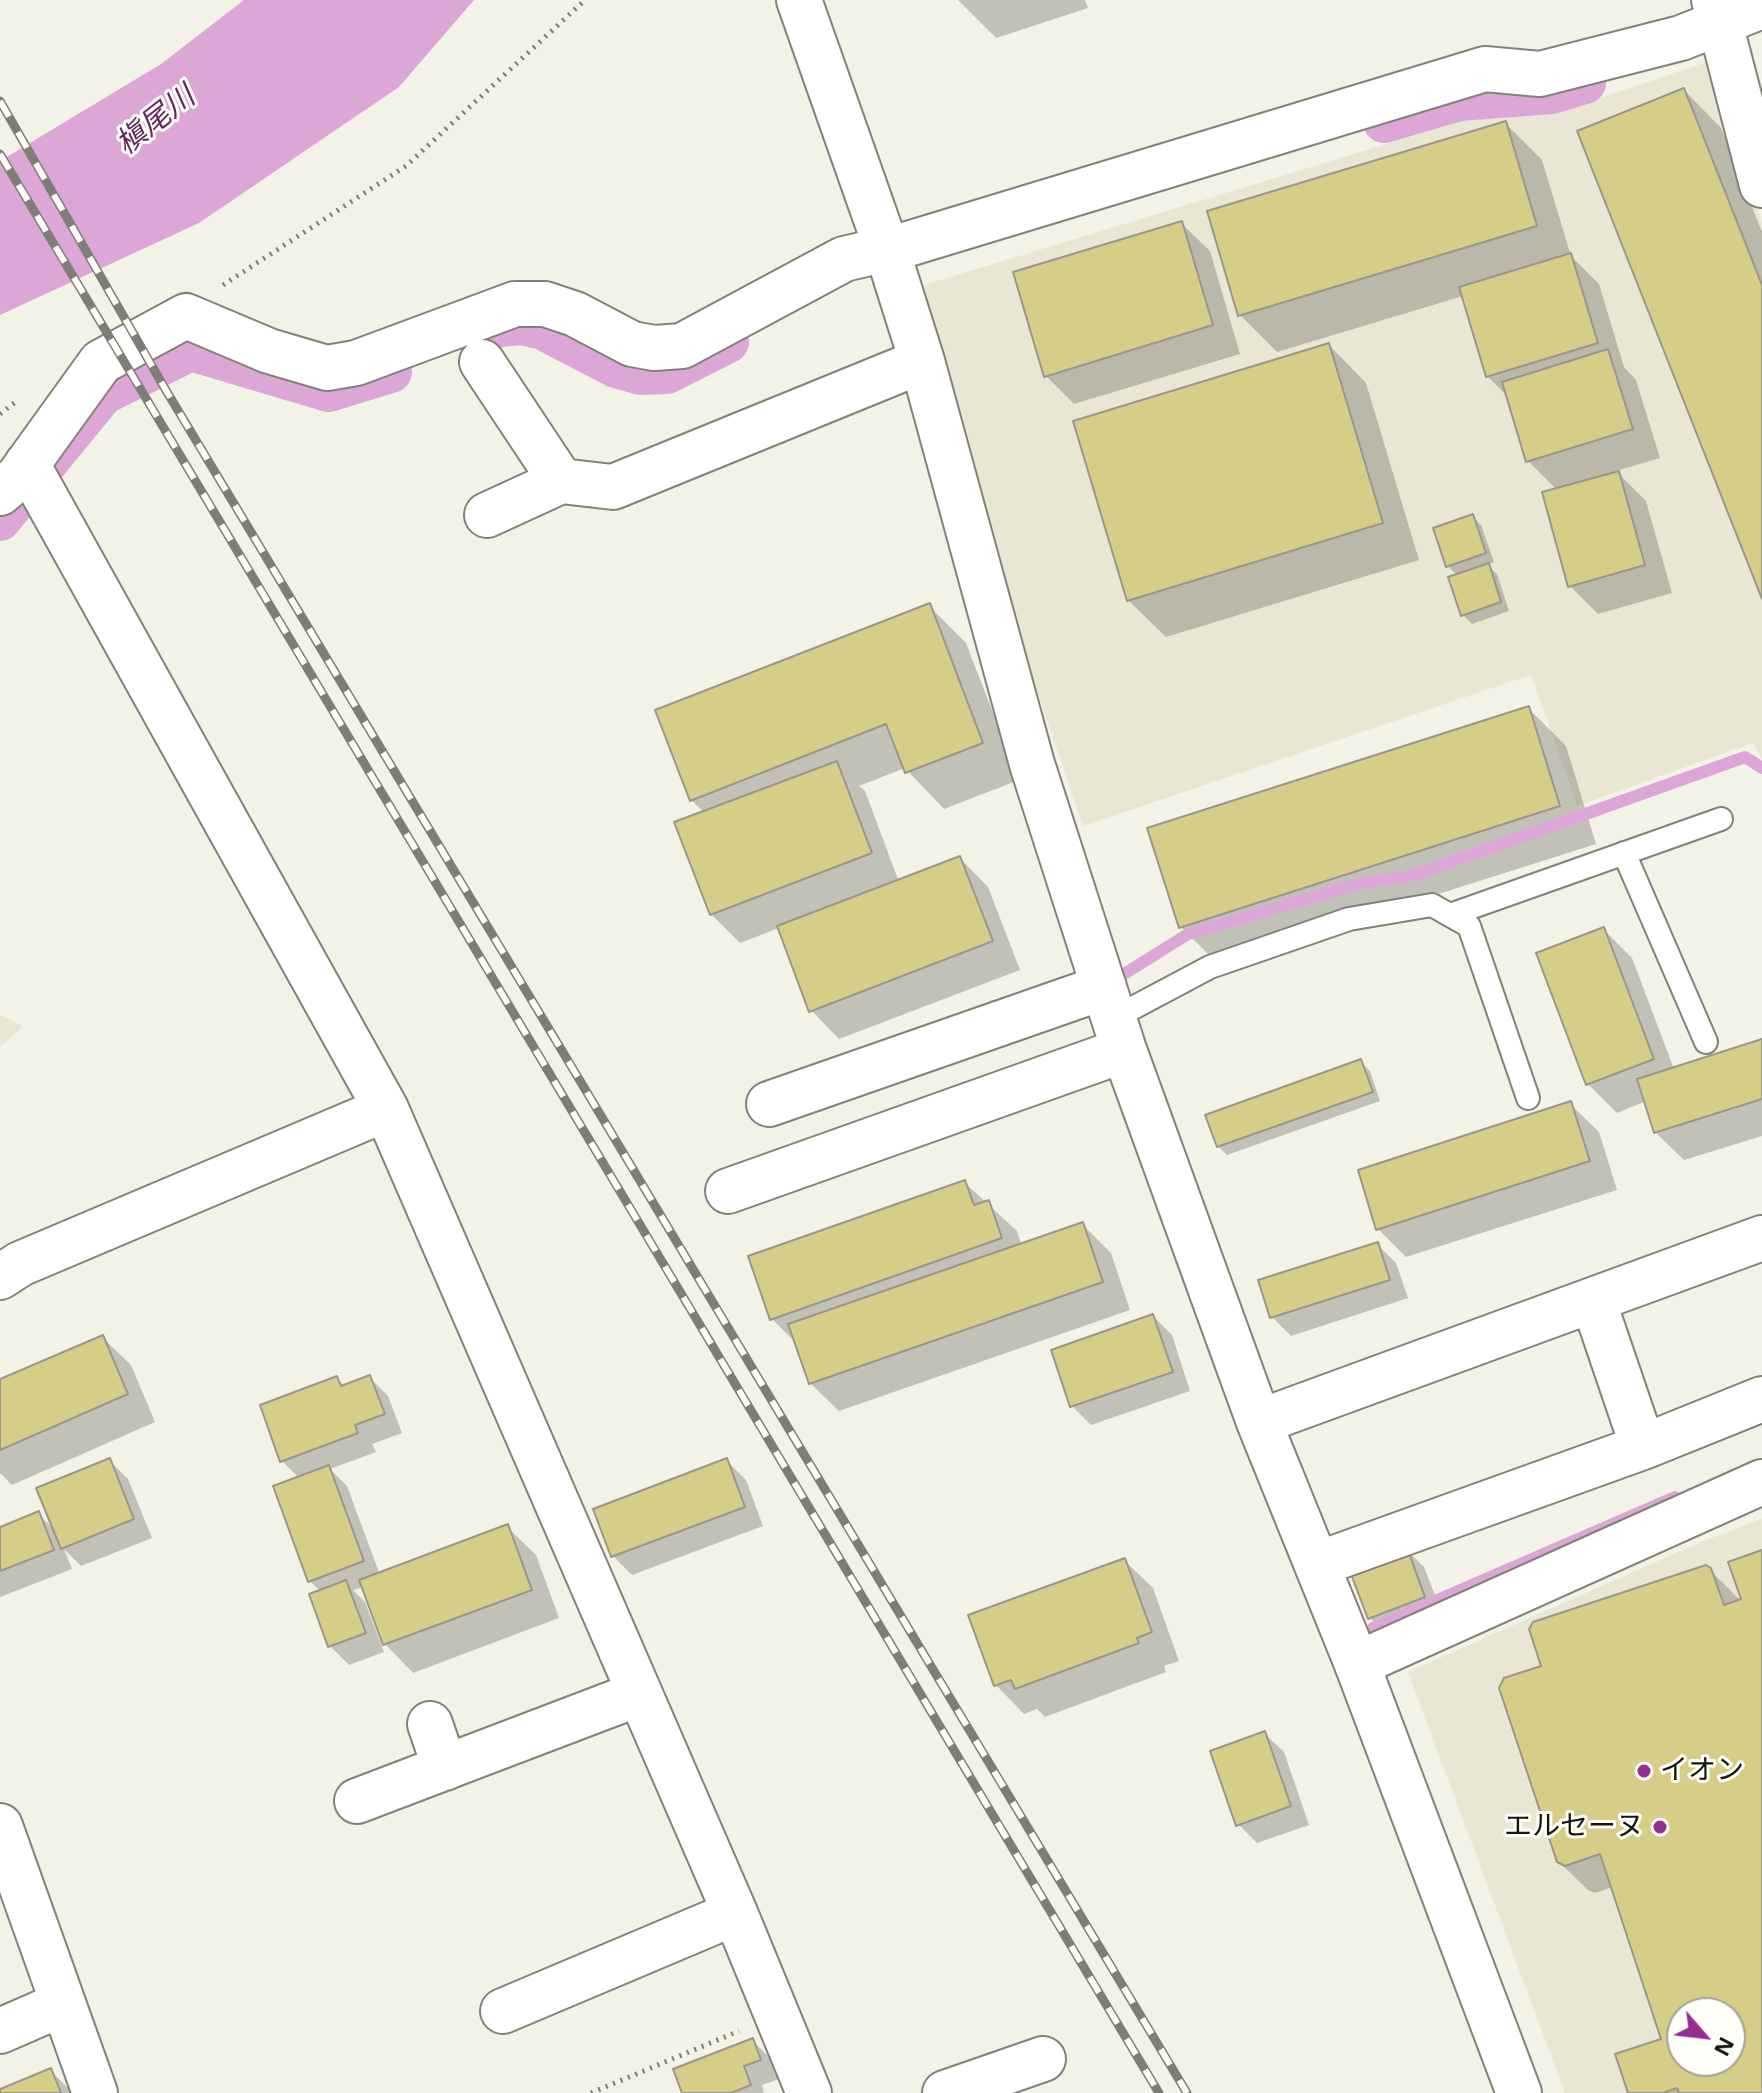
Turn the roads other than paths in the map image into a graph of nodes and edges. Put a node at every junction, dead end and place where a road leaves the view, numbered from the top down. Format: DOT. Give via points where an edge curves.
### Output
graph roads {
  1 [pos="799,0"];
  2 [pos="1762,6"];
  3 [pos="1722,26"];
  4 [pos="1762,185"];
  5 [pos="891,265"];
  6 [pos="922,361"];
  7 [pos="482,362"];
  8 [pos="561,481"];
  9 [pos="25,482"];
  10 [pos="487,515"];
  11 [pos="1721,819"];
  12 [pos="1624,853"];
  13 [pos="1450,915"];
  14 [pos="1114,1018"];
  15 [pos="1706,1042"];
  16 [pos="1528,1098"];
  17 [pos="769,1104"];
  18 [pos="386,1109"];
  19 [pos="728,1191"];
  20 [pos="1762,1238"];
  21 [pos="0,1277"];
  22 [pos="1593,1300"];
  23 [pos="1762,1399"];
  24 [pos="1259,1422"];
  25 [pos="1643,1447"];
  26 [pos="1762,1482"];
  27 [pos="1318,1564"];
  28 [pos="1357,1664"];
  29 [pos="638,1694"];
  30 [pos="430,1724"];
  31 [pos="445,1768"];
  32 [pos="357,1801"];
  33 [pos="0,1826"];
  34 [pos="735,1913"];
  35 [pos="62,2004"];
  36 [pos="503,2011"];
  37 [pos="0,2031"];
  38 [pos="1043,2059"];
  39 [pos="95,2093"];
  40 [pos="809,2093"];
  41 [pos="945,2093"];
  42 [pos="1519,2093"];
  1 -- 5 [label="street"];
  2 -- 3 [label="street"];
  3 -- 4 [label="street"];
  3 -- 5 [label="street" via="1540,74 1485,69 908,244"];
  5 -- 6 [label="street"];
  5 -- 9 [label="street" via="844,259 682,346 632,344 575,314 545,304 515,304 356,363 327,368 269,351 186,316 101,362"];
  6 -- 8 [label="street" via="613,487"];
  6 -- 14 [label="street" via="1032,764"];
  7 -- 8 [label="street"];
  8 -- 10 [label="street"];
  9 -- 18 [label="street"];
  11 -- 12 [label="lane"];
  12 -- 13 [label="lane"];
  12 -- 15 [label="lane"];
  13 -- 14 [label="lane" via="1432,905 1349,919 1210,967"];
  13 -- 16 [label="lane" via="1469,926"];
  14 -- 17 [label="street"];
  14 -- 19 [label="street"];
  14 -- 24 [label="street"];
  18 -- 21 [label="street"];
  18 -- 29 [label="street"];
  20 -- 22 [label="street"];
  22 -- 24 [label="street"];
  22 -- 25 [label="street"];
  23 -- 25 [label="street"];
  24 -- 27 [label="street"];
  25 -- 27 [label="street"];
  26 -- 28 [label="street"];
  27 -- 28 [label="street"];
  28 -- 42 [label="street"];
  29 -- 31 [label="street"];
  29 -- 34 [label="street"];
  30 -- 31 [label="street"];
  31 -- 32 [label="street"];
  33 -- 35 [label="street"];
  34 -- 36 [label="street"];
  34 -- 40 [label="street"];
  35 -- 37 [label="street"];
  35 -- 39 [label="street"];
  38 -- 41 [label="street"];
}
